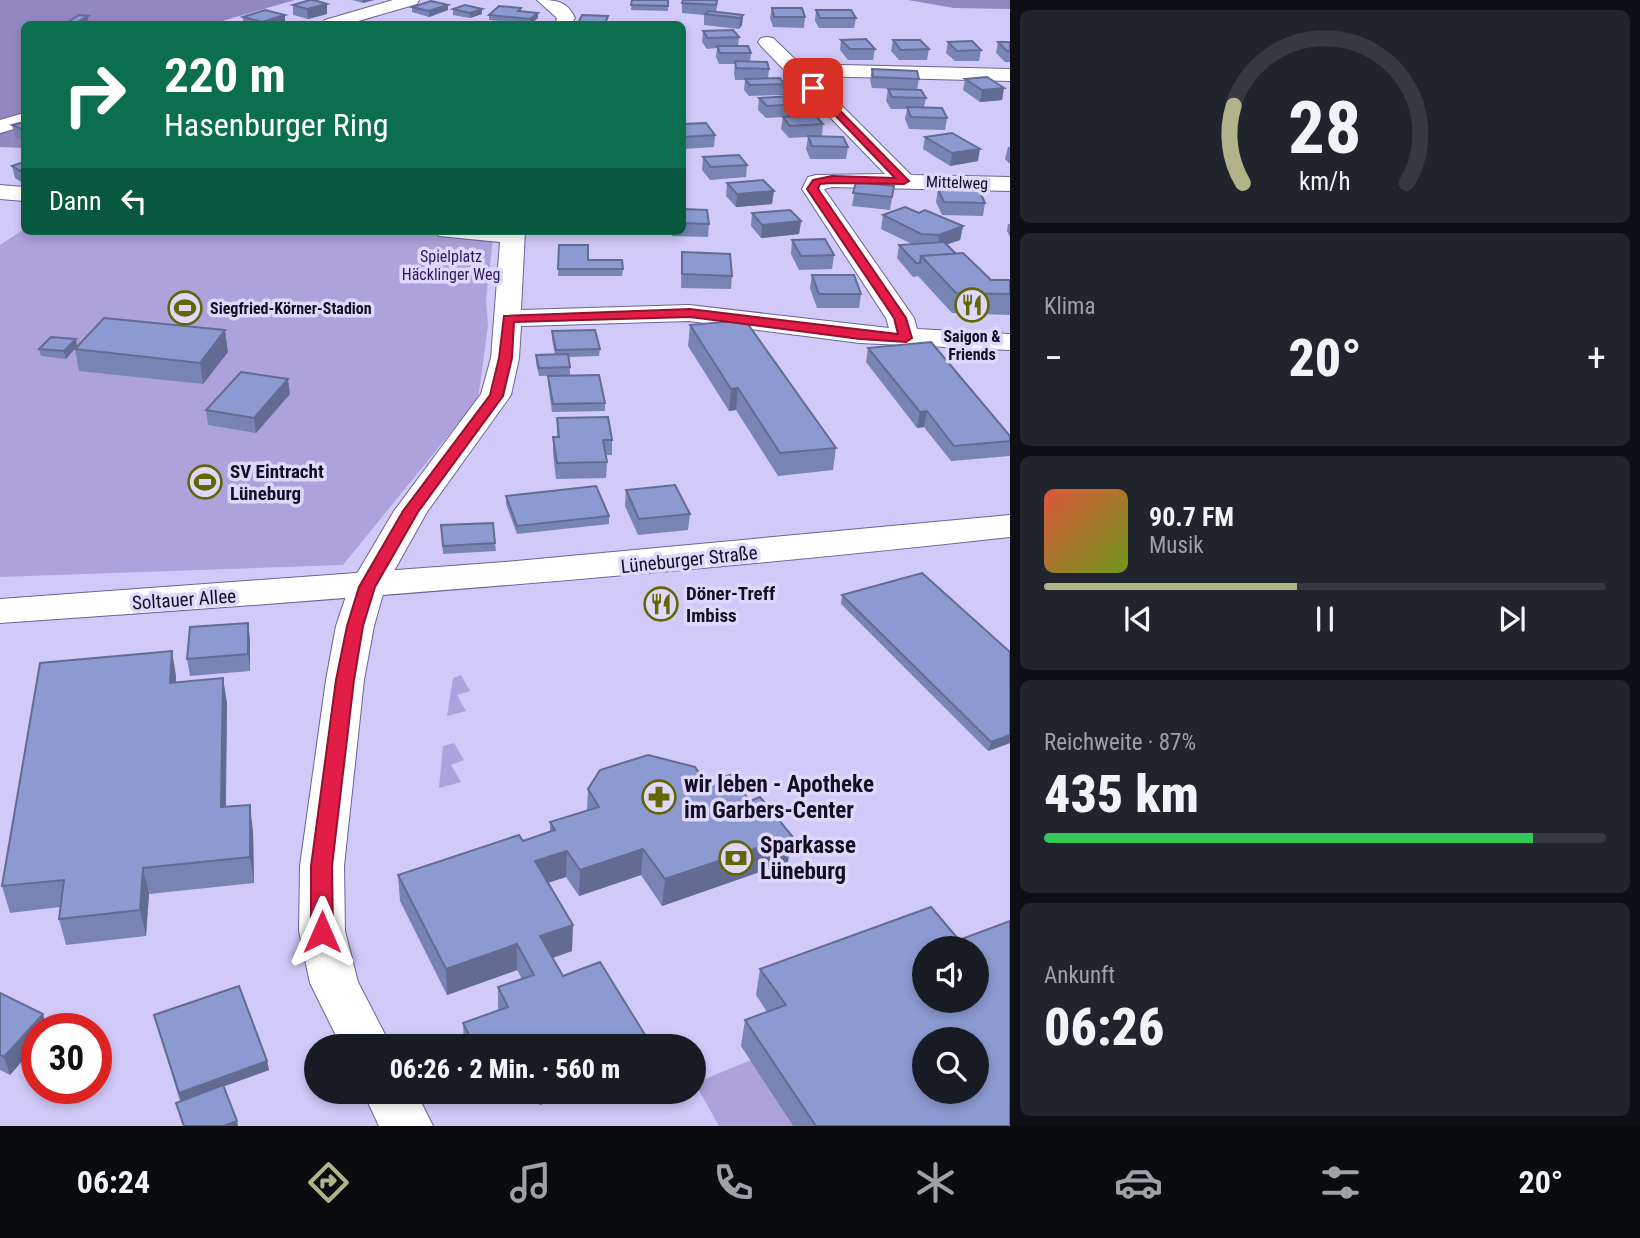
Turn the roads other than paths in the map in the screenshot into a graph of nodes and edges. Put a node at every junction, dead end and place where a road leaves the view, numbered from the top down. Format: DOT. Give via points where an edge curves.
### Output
graph roads {
  1 [pos="411,0"];
  2 [pos="545,0"];
  3 [pos="341,21"];
  4 [pos="564,21"];
  5 [pos="767,41"];
  6 [pos="796,70"];
  7 [pos="1010,75"];
  8 [pos="21,120"];
  9 [pos="0,127"];
  10 [pos="904,181"];
  11 [pos="1010,184"];
  12 [pos="0,192"];
  13 [pos="21,194"];
  14 [pos="513,235"];
  15 [pos="509,318"];
  16 [pos="906,338"];
  17 [pos="1010,342"];
  18 [pos="1010,526"];
  19 [pos="367,587"];
  20 [pos="0,611"];
  21 [pos="360,1034"];
  22 [pos="395,1104"];
  23 [pos="406,1126"];
  1 -- 3 [label="street"];
  2 -- 4 [label="street" via="562,11"];
  5 -- 6 [label="street"];
  6 -- 7 [label="street"];
  6 -- 10 [label="street"];
  8 -- 9 [label="street"];
  10 -- 11 [label="street, Mittelweg"];
  10 -- 16 [label="street, Mittelweg" via="832,180 816,182 813,189 900,318"];
  12 -- 13 [label="street"];
  14 -- 15 [label="street"];
  15 -- 16 [label="street" via="690,313"];
  15 -- 19 [label="street" via="496,396 411,511"];
  16 -- 17 [label="street"];
  18 -- 19 [label="street, Lüneburger Straße"];
  19 -- 20 [label="street, Soltauer Allee"];
  19 -- 21 [label="street" via="345,680 322,866 322,932 334,983"];
  22 -- 23 [label="street"];
}
